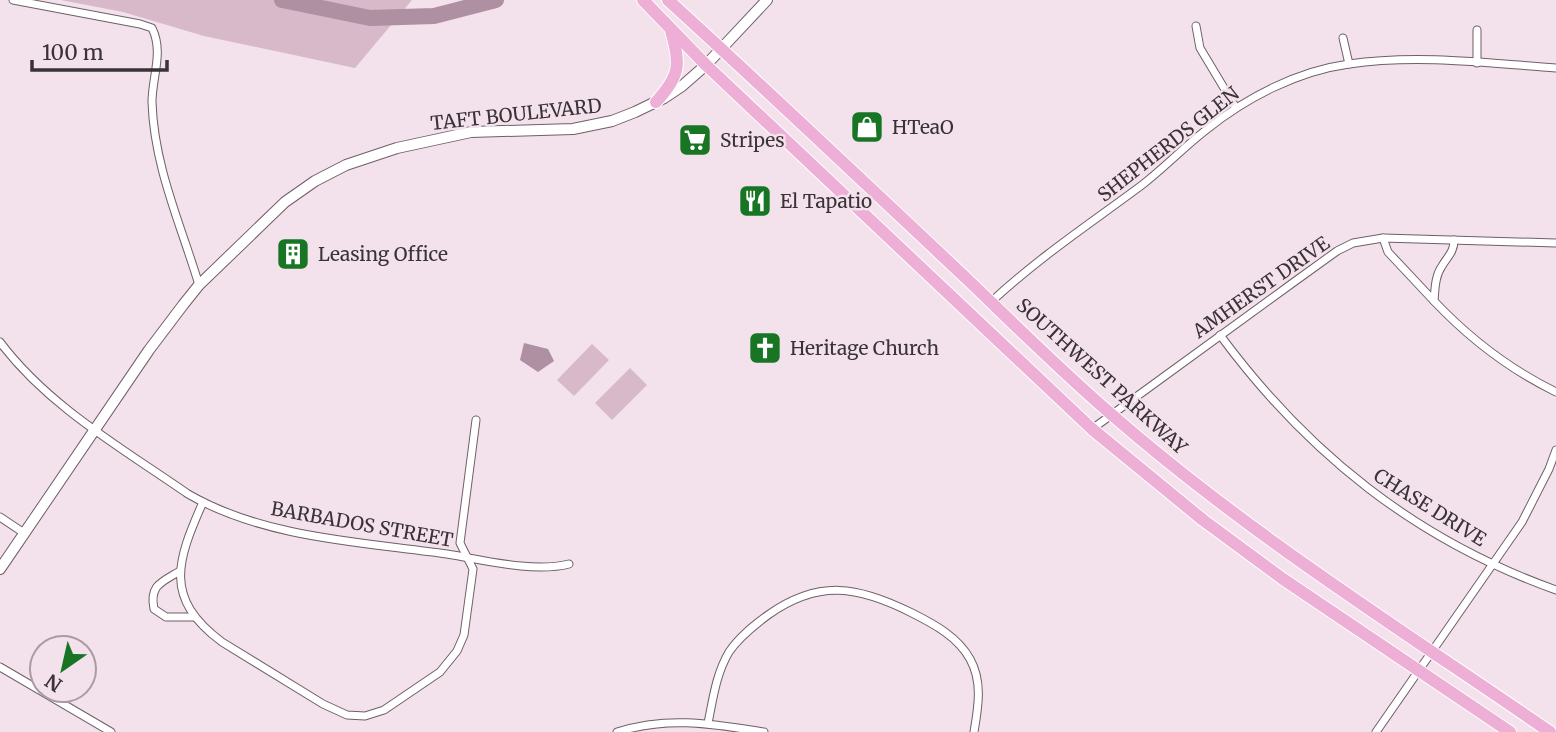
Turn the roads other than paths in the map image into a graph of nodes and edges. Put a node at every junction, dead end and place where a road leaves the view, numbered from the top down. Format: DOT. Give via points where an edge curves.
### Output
graph roads {
  1 [pos="13,0"];
  2 [pos="668,0"];
  3 [pos="767,0"];
  4 [pos="643,1"];
  5 [pos="1196,26"];
  6 [pos="670,27"];
  7 [pos="1477,30"];
  8 [pos="1343,38"];
  9 [pos="721,48"];
  10 [pos="1349,64"];
  11 [pos="1476,64"];
  12 [pos="706,65"];
  13 [pos="1556,68"];
  14 [pos="656,102"];
  15 [pos="1236,108"];
  16 [pos="844,163"];
  17 [pos="830,182"];
  18 [pos="1382,238"];
  19 [pos="1454,240"];
  20 [pos="1556,243"];
  21 [pos="199,285"];
  22 [pos="1434,301"];
  23 [pos="991,302"];
  24 [pos="1220,335"];
  25 [pos="0,342"];
  26 [pos="1556,392"];
  27 [pos="1111,415"];
  28 [pos="476,420"];
  29 [pos="95,429"];
  30 [pos="1092,429"];
  31 [pos="1556,450"];
  32 [pos="1197,484"];
  33 [pos="203,502"];
  34 [pos="1183,503"];
  35 [pos="0,517"];
  36 [pos="24,533"];
  37 [pos="469,557"];
  38 [pos="569,564"];
  39 [pos="1494,564"];
  40 [pos="0,569"];
  41 [pos="180,571"];
  42 [pos="1556,590"];
  43 [pos="194,617"];
  44 [pos="1433,651"];
  45 [pos="0,667"];
  46 [pos="1419,671"];
  47 [pos="708,723"];
  48 [pos="111,732"];
  49 [pos="617,732"];
  50 [pos="764,732"];
  51 [pos="974,732"];
  52 [pos="1376,732"];
  53 [pos="1510,732"];
  54 [pos="1550,732"];
  1 -- 21 [label="street" via="152,28 159,52 152,97 155,141"];
  2 -- 9 [label="main road, SOUTHWEST PARKWAY"];
  3 -- 9 [label="street, TAFT BOULEVARD"];
  4 -- 6 [label="main road"];
  5 -- 15 [label="street" via="1200,48"];
  6 -- 12 [label="main road"];
  6 -- 14 [label="main road" via="678,54 676,72"];
  7 -- 11 [label="street"];
  8 -- 10 [label="street"];
  9 -- 12 [label="street, TAFT BOULEVARD"];
  9 -- 16 [label="main road, SOUTHWEST PARKWAY"];
  10 -- 11 [label="street, SHEPHERDS GLEN" via="1390,60"];
  10 -- 15 [label="street, SHEPHERDS GLEN" via="1284,83"];
  11 -- 13 [label="street, SHEPHERDS GLEN"];
  12 -- 14 [label="street, TAFT BOULEVARD"];
  12 -- 17 [label="main road"];
  14 -- 21 [label="street, TAFT BOULEVARD" via="604,122 548,131 471,132 346,165 285,202"];
  15 -- 23 [label="street, SHEPHERDS GLEN"];
  16 -- 17 [label="main road"];
  16 -- 23 [label="main road, SOUTHWEST PARKWAY"];
  17 -- 30 [label="main road"];
  18 -- 19 [label="street, AMHERST DRIVE"];
  18 -- 22 [label="street" via="1388,252"];
  18 -- 24 [label="street, AMHERST DRIVE" via="1337,251"];
  19 -- 20 [label="street, AMHERST DRIVE"];
  19 -- 22 [label="street" via="1454,250 1437,277"];
  21 -- 29 [label="street, TAFT BOULEVARD"];
  22 -- 26 [label="street" via="1474,340"];
  23 -- 27 [label="main road, SOUTHWEST PARKWAY"];
  24 -- 27 [label="street, AMHERST DRIVE"];
  24 -- 39 [label="street, CHASE DRIVE" via="1304,435 1342,468 1382,500"];
  25 -- 29 [label="street, BARBADOS STREET" via="50,396"];
  27 -- 30 [label="street, AMHERST DRIVE"];
  27 -- 32 [label="main road, SOUTHWEST PARKWAY"];
  28 -- 37 [label="street" via="460,543"];
  29 -- 33 [label="street, BARBADOS STREET"];
  29 -- 36 [label="street, TAFT BOULEVARD"];
  30 -- 34 [label="main road"];
  31 -- 39 [label="street" via="1534,501"];
  32 -- 34 [label="main road"];
  32 -- 44 [label="main road, SOUTHWEST PARKWAY"];
  33 -- 37 [label="street, BARBADOS STREET" via="244,519 305,533"];
  33 -- 41 [label="street" via="186,540"];
  34 -- 46 [label="main road" via="1283,579"];
  35 -- 36 [label="street"];
  36 -- 40 [label="street, TAFT BOULEVARD"];
  37 -- 38 [label="street, BARBADOS STREET" via="550,569"];
  37 -- 43 [label="street" via="473,569 464,635 457,651 440,672 384,710 365,716 347,715 323,704 222,642"];
  39 -- 42 [label="street, CHASE DRIVE"];
  39 -- 44 [label="street"];
  41 -- 43 [label="street" via="184,597"];
  41 -- 43 [label="street" via="157,585 154,609 166,617"];
  44 -- 46 [label="street"];
  44 -- 54 [label="main road, SOUTHWEST PARKWAY"];
  45 -- 48 [label="street"];
  46 -- 52 [label="street"];
  46 -- 53 [label="main road"];
  47 -- 49 [label="street" via="662,722"];
  47 -- 50 [label="street"];
  47 -- 51 [label="street" via="720,670 750,628 798,597 838,589 905,610 942,629 963,648 971,661 979,699"];
}
